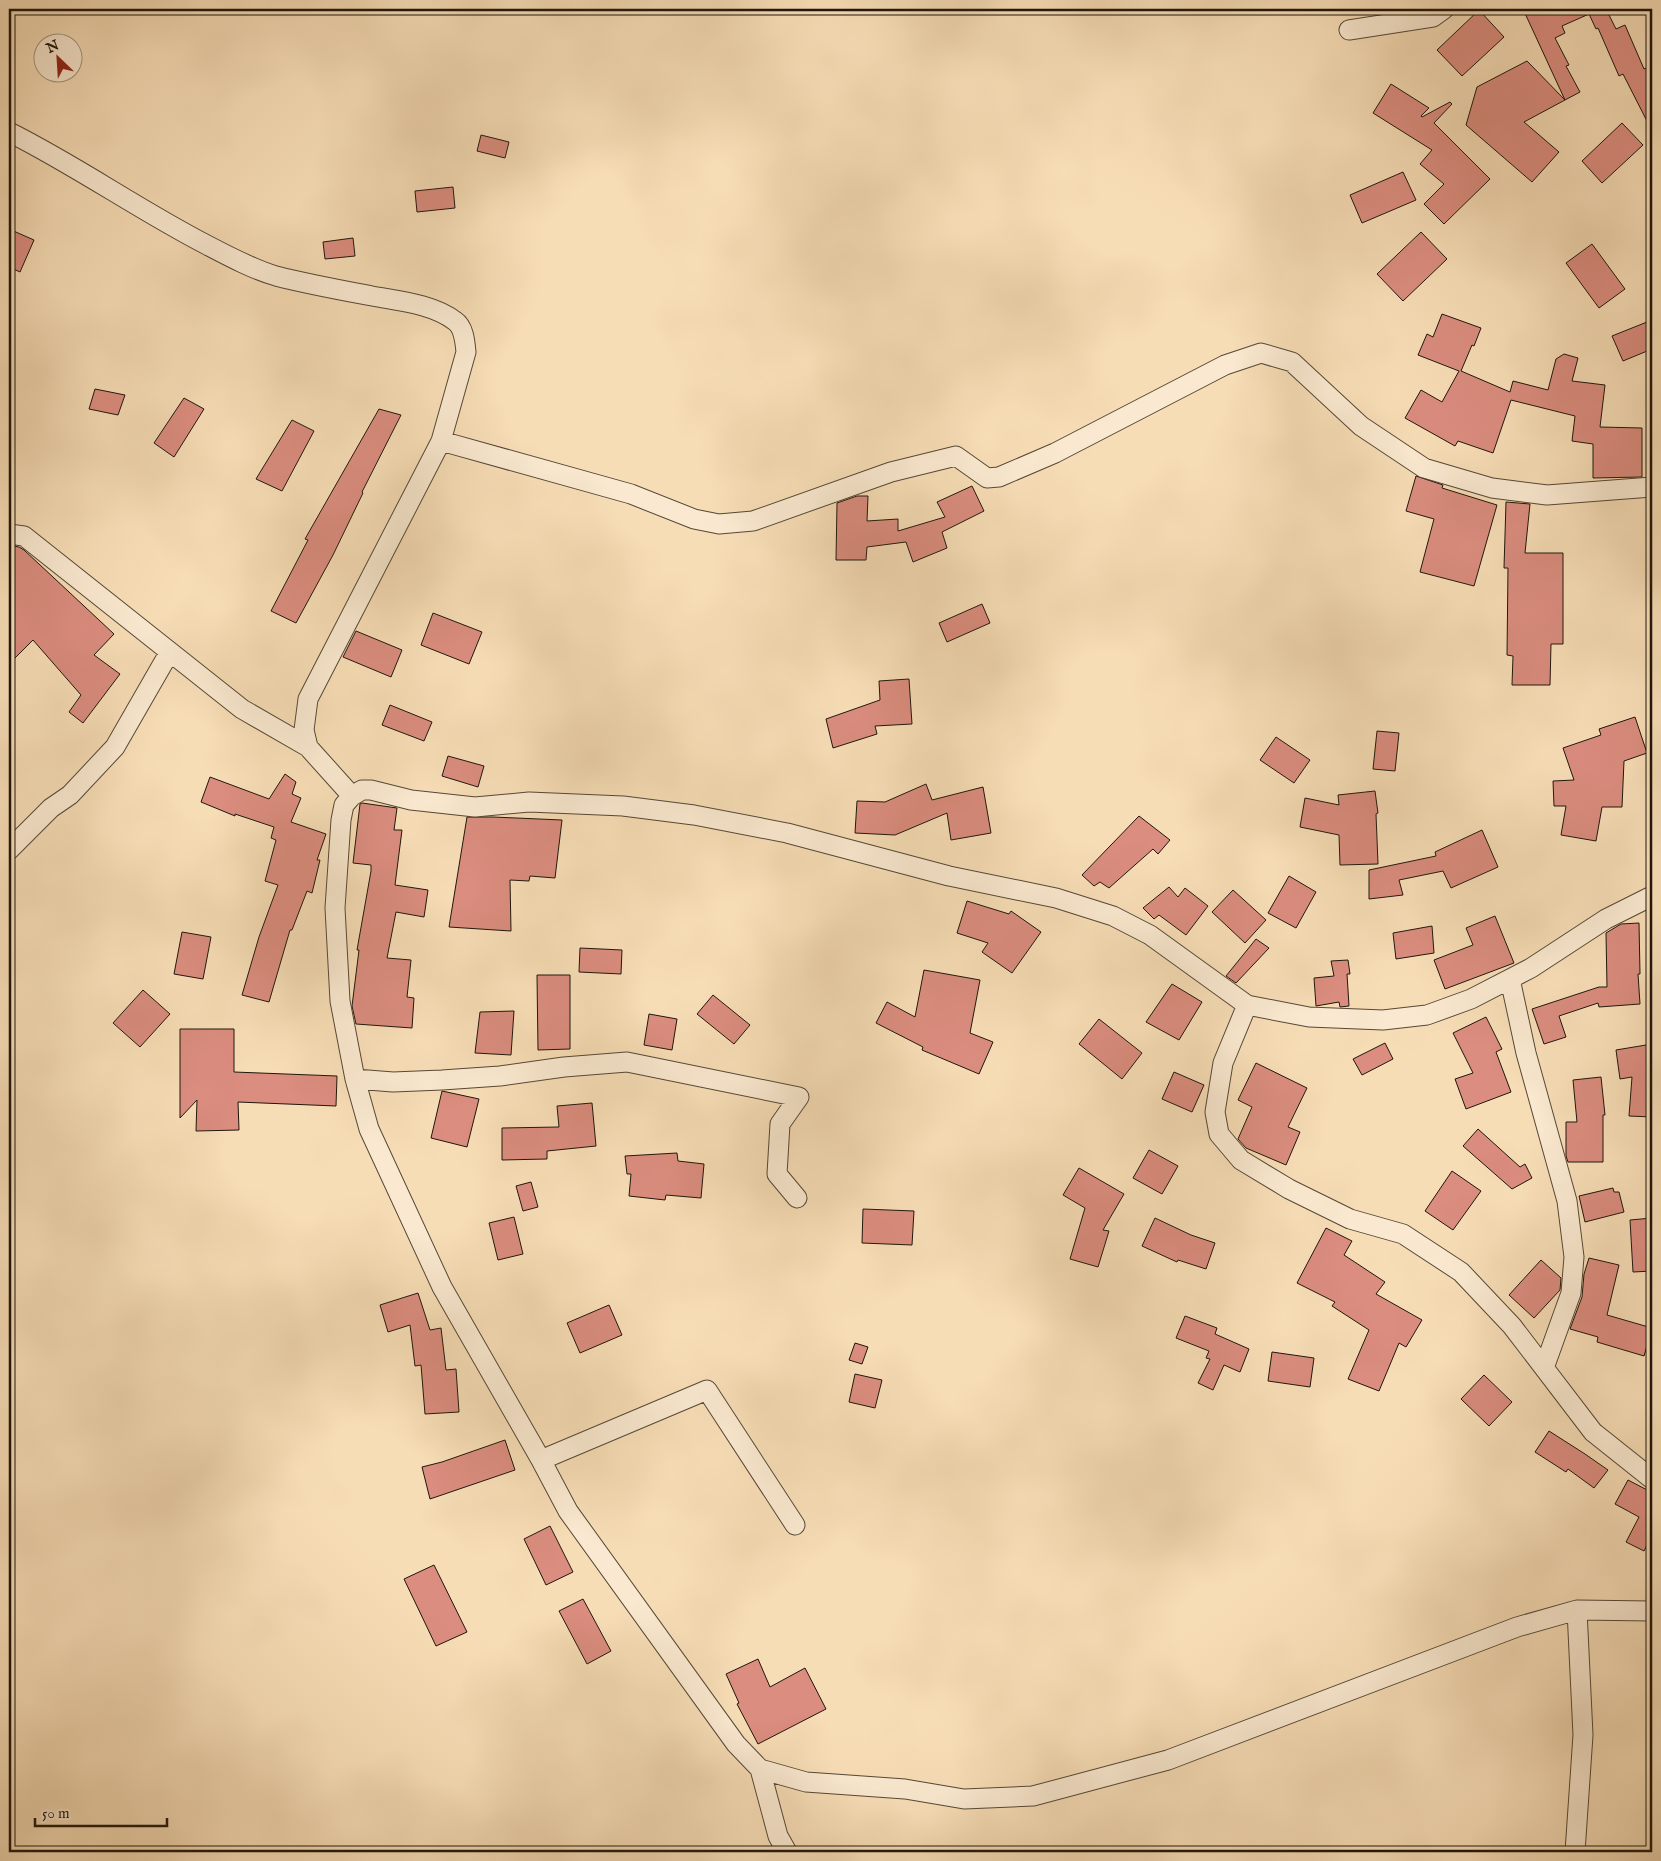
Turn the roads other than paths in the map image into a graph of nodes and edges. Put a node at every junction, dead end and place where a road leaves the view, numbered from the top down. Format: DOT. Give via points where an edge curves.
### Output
graph roads {
  1 [pos="1444,9"];
  2 [pos="1350,30"];
  3 [pos="9,132"];
  4 [pos="441,441"];
  5 [pos="1652,487"];
  6 [pos="9,534"];
  7 [pos="169,653"];
  8 [pos="308,748"];
  9 [pos="352,796"];
  10 [pos="9,850"];
  11 [pos="1652,896"];
  12 [pos="1510,979"];
  13 [pos="1247,1005"];
  14 [pos="355,1079"];
  15 [pos="797,1198"];
  16 [pos="1544,1368"];
  17 [pos="541,1460"];
  18 [pos="1652,1479"];
  19 [pos="795,1525"];
  20 [pos="1577,1610"];
  21 [pos="1652,1611"];
  22 [pos="760,1769"];
  23 [pos="787,1852"];
  24 [pos="1575,1852"];
  1 -- 2 [label="street" via="1433,17"];
  3 -- 4 [label="street" via="183,232 268,274 410,304 435,311 456,322 464,338 466,352"];
  4 -- 5 [label="street" via="631,494 694,519 719,524 753,522 891,472 950,457 956,456 987,478 999,477 1054,453 1225,365 1261,353 1292,362 1361,426 1424,468 1492,488 1547,495"];
  4 -- 8 [label="street" via="308,699 304,730"];
  6 -- 7 [label="street" via="24,536"];
  7 -- 8 [label="street" via="242,710"];
  7 -- 10 [label="street" via="115,747 76,789 51,808"];
  8 -- 9 [label="street"];
  9 -- 13 [label="street" via="362,790 371,790 411,800 475,807 529,802 623,806 694,815 786,833 949,876 1066,901 1113,916 1150,935"];
  9 -- 14 [label="street" via="344,805 341,820 335,908 340,1001"];
  11 -- 12 [label="street" via="1606,919"];
  12 -- 13 [label="street" via="1471,999 1428,1015 1382,1020 1309,1017"];
  12 -- 16 [label="street" via="1526,1054 1567,1201 1574,1257 1571,1293"];
  13 -- 16 [label="street" via="1223,1063 1215,1112 1218,1134 1241,1160 1288,1189 1350,1220 1402,1234 1461,1272 1512,1326"];
  14 -- 15 [label="street" via="393,1082 442,1080 627,1062 798,1097 780,1124 777,1174"];
  14 -- 17 [label="street" via="370,1128 442,1287"];
  16 -- 18 [label="street" via="1593,1432"];
  17 -- 19 [label="street" via="707,1390"];
  17 -- 22 [label="street" via="568,1511 736,1744"];
  20 -- 21 [label="street"];
  20 -- 22 [label="street" via="1517,1627 1168,1760 1033,1796 964,1799 905,1789 806,1782"];
  20 -- 24 [label="street" via="1583,1735"];
  22 -- 23 [label="street" via="778,1836"];
}
